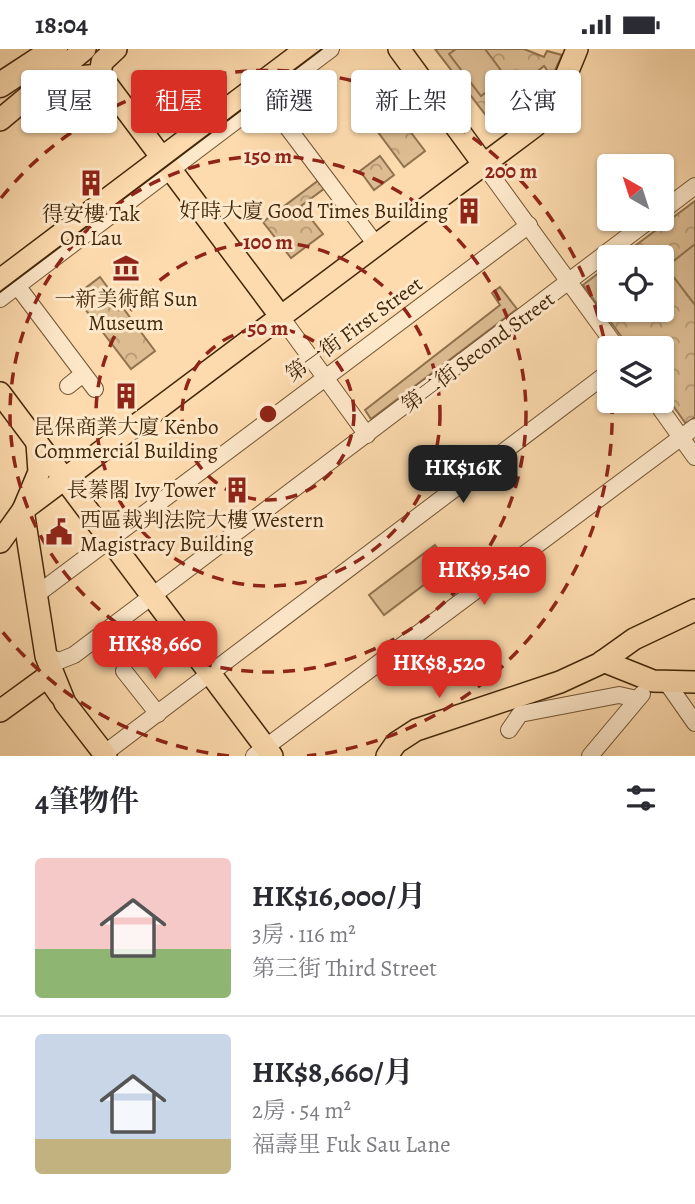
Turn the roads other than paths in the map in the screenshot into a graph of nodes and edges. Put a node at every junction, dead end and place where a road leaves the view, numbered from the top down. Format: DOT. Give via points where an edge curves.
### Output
graph roads {
  1 [pos="25,49"];
  2 [pos="55,49"];
  3 [pos="85,49"];
  4 [pos="116,49"];
  5 [pos="306,49"];
  6 [pos="331,49"];
  7 [pos="399,49"];
  8 [pos="577,49"];
  9 [pos="61,70"];
  10 [pos="101,70"];
  11 [pos="284,70"];
  12 [pos="297,70"];
  13 [pos="0,74"];
  14 [pos="0,85"];
  15 [pos="117,98"];
  16 [pos="21,104"];
  17 [pos="241,107"];
  18 [pos="0,120"];
  19 [pos="292,133"];
  20 [pos="166,164"];
  21 [pos="484,165"];
  22 [pos="695,186"];
  23 [pos="674,202"];
  24 [pos="529,225"];
  25 [pos="636,231"];
  26 [pos="377,246"];
  27 [pos="8,280"];
  28 [pos="570,282"];
  29 [pos="0,299"];
  30 [pos="281,317"];
  31 [pos="608,336"];
  32 [pos="83,374"];
  33 [pos="324,377"];
  34 [pos="597,381"];
  35 [pos="68,386"];
  36 [pos="95,389"];
  37 [pos="0,393"];
  38 [pos="664,413"];
  39 [pos="695,427"];
  40 [pos="367,435"];
  41 [pos="681,437"];
  42 [pos="35,438"];
  43 [pos="695,457"];
  44 [pos="65,479"];
  45 [pos="23,510"];
  46 [pos="110,539"];
  47 [pos="0,542"];
  48 [pos="36,595"];
  49 [pos="152,596"];
  50 [pos="695,610"];
  51 [pos="623,650"];
  52 [pos="46,656"];
  53 [pos="124,671"];
  54 [pos="210,673"];
  55 [pos="653,680"];
  56 [pos="695,682"];
  57 [pos="32,685"];
  58 [pos="637,699"];
  59 [pos="65,703"];
  60 [pos="0,711"];
  61 [pos="158,713"];
  62 [pos="695,723"];
  63 [pos="509,730"];
  64 [pos="264,753"];
  65 [pos="104,756"];
  66 [pos="387,756"];
  67 [pos="590,756"];
  1 -- 13 [label="highway"];
  2 -- 14 [label="highway"];
  3 -- 9 [label="main road"];
  4 -- 10 [label="main road" via="102,62"];
  5 -- 11 [label="main road"];
  6 -- 12 [label="street"];
  7 -- 21 [label="main road"];
  8 -- 21 [label="main road" via="554,105 536,126"];
  15 -- 20 [label="main road"];
  16 -- 18 [label="main road"];
  17 -- 20 [label="main road"];
  19 -- 26 [label="street"];
  20 -- 27 [label="main road"];
  20 -- 30 [label="main road"];
  21 -- 24 [label="street"];
  21 -- 26 [label="main road"];
  22 -- 23 [label="street"];
  24 -- 28 [label="street"];
  24 -- 33 [label="street, 第一街 First Street"];
  25 -- 28 [label="street, 第二街 Second Street"];
  26 -- 30 [label="main road"];
  27 -- 29 [label="street"];
  27 -- 32 [label="street"];
  28 -- 31 [label="street"];
  28 -- 40 [label="street, 第二街 Second Street"];
  30 -- 33 [label="street"];
  30 -- 44 [label="main road"];
  32 -- 35 [label="street"];
  32 -- 36 [label="street"];
  33 -- 40 [label="street"];
  33 -- 46 [label="street, 第一街 First Street"];
  34 -- 54 [label="street"];
  37 -- 42 [label="main road"];
  38 -- 41 [label="street"];
  39 -- 41 [label="street"];
  40 -- 49 [label="street, 第二街 Second Street"];
  41 -- 43 [label="street"];
  41 -- 64 [label="street"];
  42 -- 44 [label="main road"];
  42 -- 45 [label="main road" via="39,472"];
  44 -- 45 [label="main road"];
  44 -- 46 [label="main road"];
  45 -- 47 [label="main road"];
  45 -- 48 [label="main road"];
  46 -- 48 [label="street, 第一街 First Street"];
  46 -- 49 [label="main road"];
  48 -- 52 [label="main road"];
  49 -- 52 [label="street, 第二街 Second Street" via="69,659"];
  49 -- 54 [label="main road"];
  50 -- 51 [label="main road"];
  51 -- 55 [label="main road"];
  51 -- 55 [label="main road" via="623,671"];
  51 -- 66 [label="main road" via="550,687 416,730 396,743"];
  52 -- 57 [label="main road" via="42,675"];
  52 -- 59 [label="main road"];
  53 -- 61 [label="street"];
  54 -- 61 [label="street"];
  54 -- 64 [label="main road"];
  55 -- 56 [label="main road"];
  55 -- 58 [label="street"];
  55 -- 62 [label="street"];
  57 -- 59 [label="main road" via="48,679"];
  57 -- 60 [label="main road"];
  58 -- 63 [label="street" via="619,695 520,714"];
  58 -- 67 [label="street"];
  59 -- 65 [label="main road"];
  61 -- 65 [label="street"];
}
